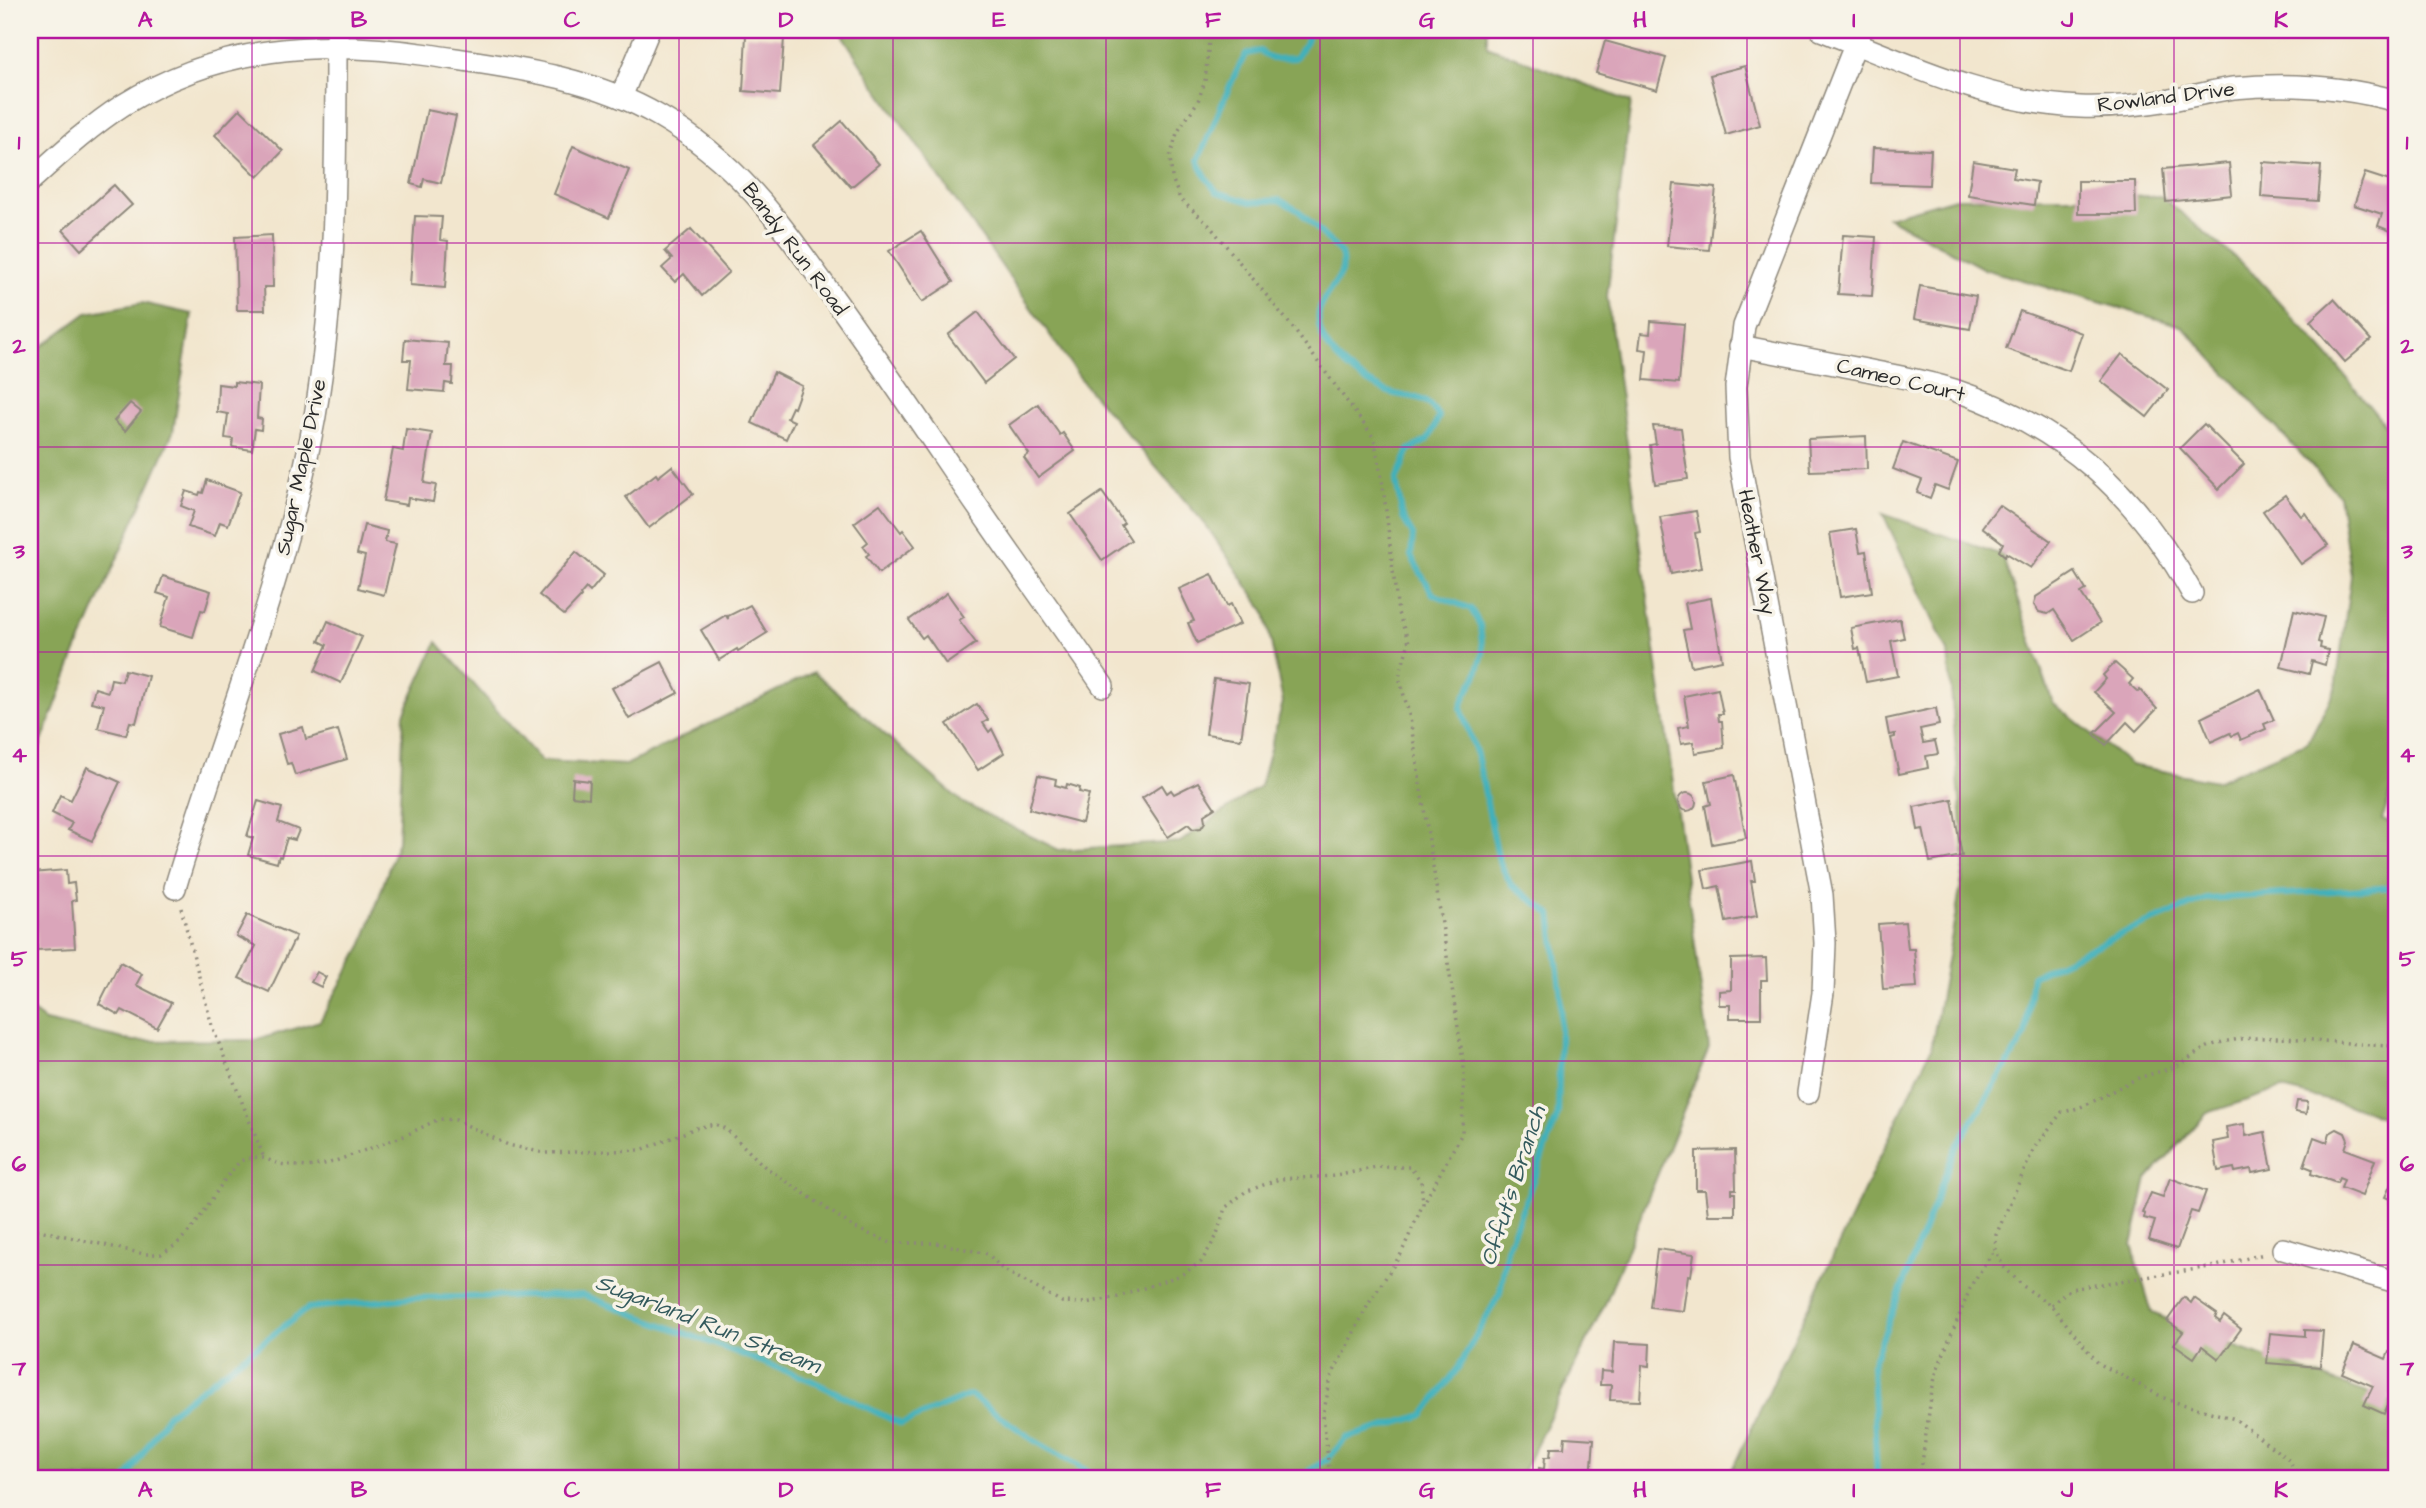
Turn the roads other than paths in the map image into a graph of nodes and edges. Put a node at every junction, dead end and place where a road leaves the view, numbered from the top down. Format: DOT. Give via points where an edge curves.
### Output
graph roads {
  1 [pos="649,30"];
  2 [pos="1821,30"];
  3 [pos="1858,36"];
  4 [pos="337,38"];
  5 [pos="621,96"];
  6 [pos="2396,101"];
  7 [pos="30,181"];
  8 [pos="1740,346"];
  9 [pos="2192,593"];
  10 [pos="1103,686"];
  11 [pos="175,888"];
  12 [pos="1808,1093"];
  13 [pos="2283,1249"];
  14 [pos="2396,1282"];
  1 -- 5 [label="street"];
  2 -- 3 [label="street, Rowland Drive"];
  3 -- 6 [label="street, Rowland Drive" via="1969,87 2029,102 2123,106 2280,85 2326,87"];
  3 -- 8 [label="street, Heather Way" via="1763,272"];
  4 -- 5 [label="street, Bandy Run Road" via="545,73"];
  4 -- 7 [label="street, Bandy Run Road" via="244,55 162,83 82,134"];
  4 -- 11 [label="street, Sugar Maple Drive" via="334,251 315,416 276,577"];
  5 -- 10 [label="street, Bandy Run Road" via="698,141 737,173 770,209"];
  8 -- 9 [label="street, Cameo Court" via="1954,390 2038,427 2114,485 2145,519"];
  8 -- 12 [label="street, Heather Way" via="1736,387 1739,457 1822,895 1823,993"];
  13 -- 14 [label="street"];
}
